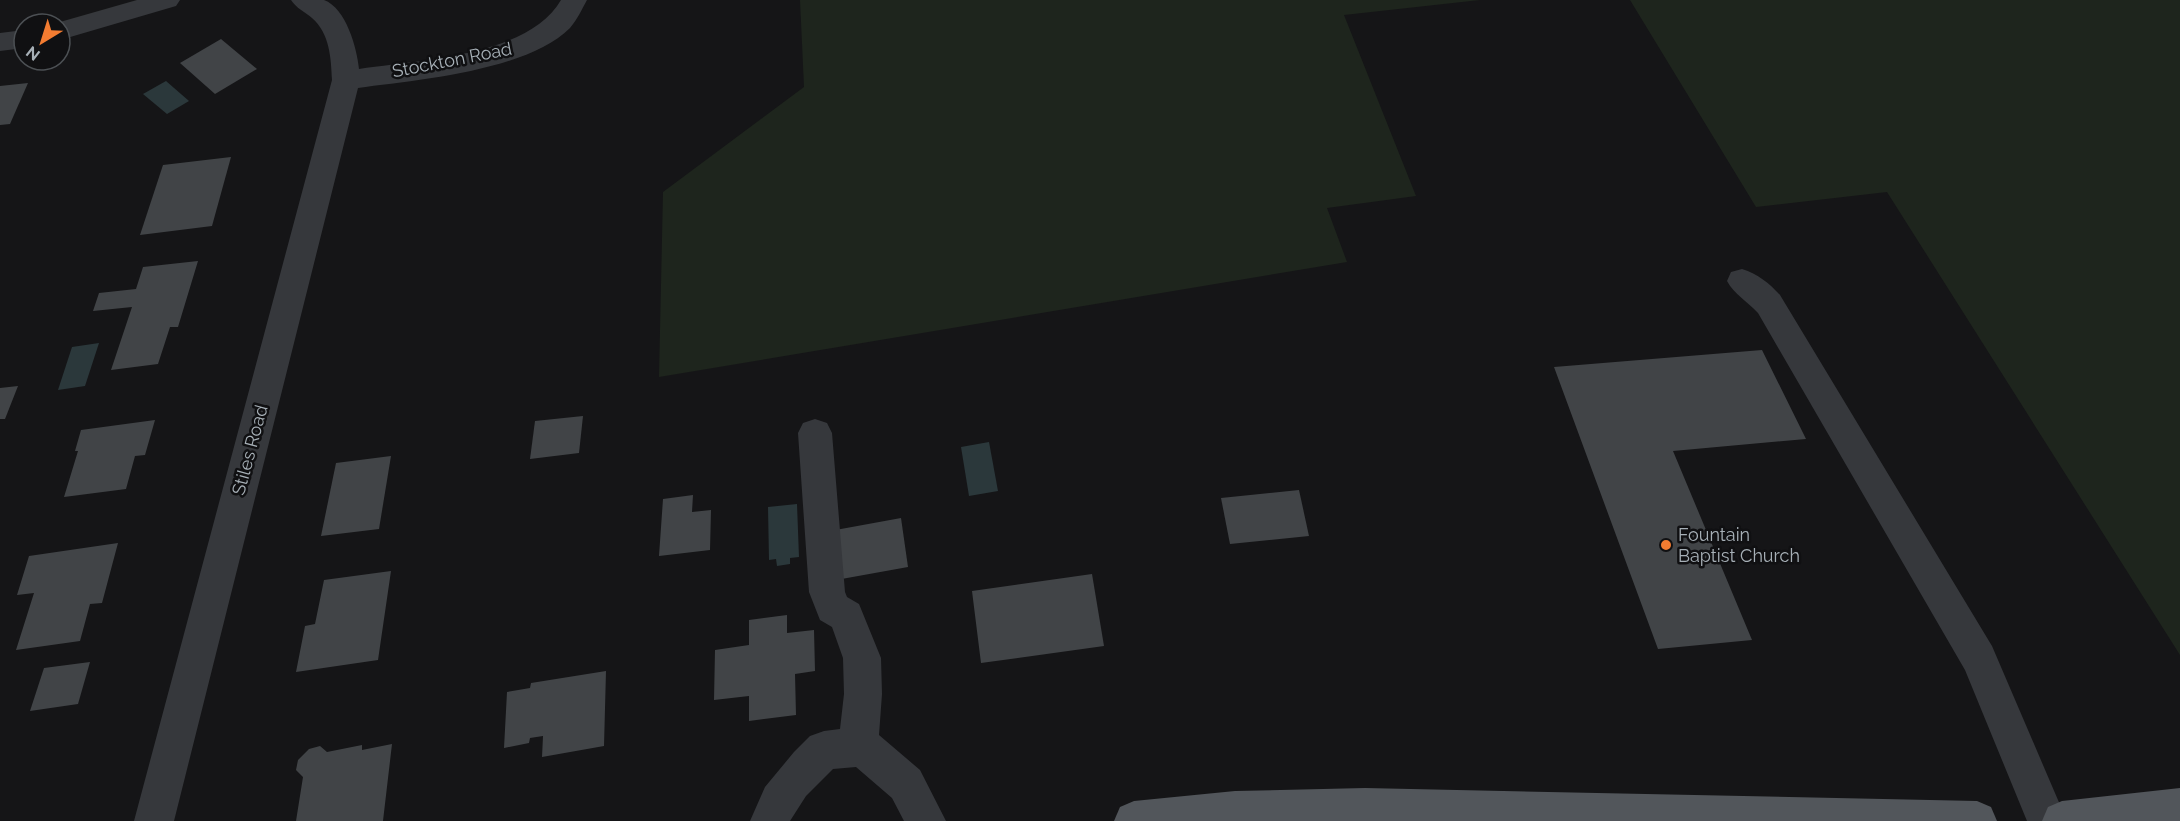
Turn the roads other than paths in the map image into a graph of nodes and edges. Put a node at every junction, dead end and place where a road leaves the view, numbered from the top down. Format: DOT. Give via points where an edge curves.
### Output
graph roads {
  1 [pos="167,0"];
  2 [pos="304,0"];
  3 [pos="574,0"];
  4 [pos="72,28"];
  5 [pos="346,80"];
  6 [pos="1742,281"];
  7 [pos="815,433"];
  8 [pos="863,747"];
  9 [pos="2180,808"];
  10 [pos="154,821"];
  11 [pos="770,821"];
  12 [pos="926,821"];
  13 [pos="1134,821"];
  14 [pos="1977,821"];
  15 [pos="2047,821"];
  16 [pos="2062,821"];
  1 -- 4 [label="street"];
  2 -- 5 [label="street, Stiles Road" via="330,18 340,34"];
  3 -- 5 [label="street, Stockton Road" via="560,22 523,46 464,61"];
  5 -- 10 [label="street, Stiles Road"];
  6 -- 15 [label="street" via="1769,304 1979,659"];
  7 -- 8 [label="street" via="827,592 833,608 846,616 862,658 858,732"];
  8 -- 11 [label="street" via="824,750 774,807"];
  8 -- 12 [label="street" via="906,784"];
  9 -- 16 [label="main road"];
  13 -- 14 [label="main road" via="1235,811 1365,808"];
}
